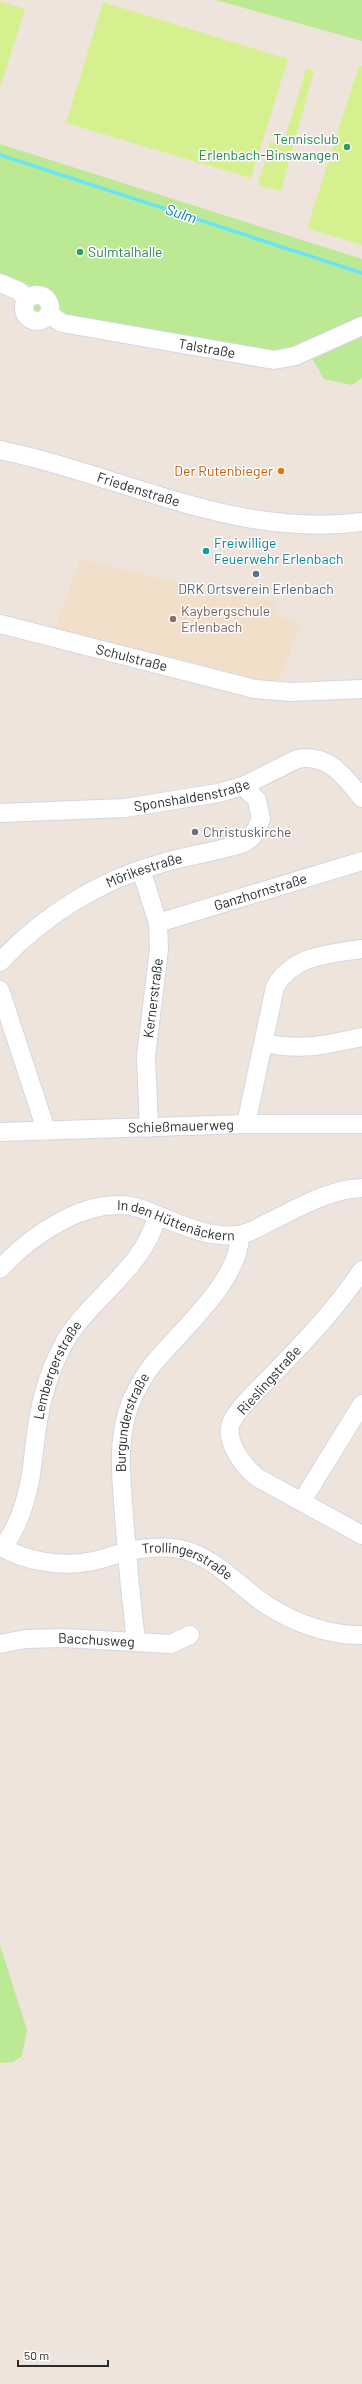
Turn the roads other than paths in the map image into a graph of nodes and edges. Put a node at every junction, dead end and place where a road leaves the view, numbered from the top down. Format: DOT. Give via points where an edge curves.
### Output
graph roads {
  1 [pos="0,283"];
  2 [pos="362,326"];
  3 [pos="0,450"];
  4 [pos="362,522"];
  5 [pos="0,624"];
  6 [pos="362,689"];
  7 [pos="243,786"];
  8 [pos="362,798"];
  9 [pos="0,813"];
  10 [pos="362,860"];
  11 [pos="141,870"];
  12 [pos="158,923"];
  13 [pos="362,949"];
  14 [pos="0,962"];
  15 [pos="0,990"];
  16 [pos="362,1037"];
  17 [pos="264,1043"];
  18 [pos="246,1124"];
  19 [pos="362,1124"];
  20 [pos="149,1128"];
  21 [pos="46,1130"];
  22 [pos="0,1132"];
  23 [pos="362,1188"];
  24 [pos="157,1216"];
  25 [pos="240,1235"];
  26 [pos="0,1268"];
  27 [pos="362,1270"];
  28 [pos="362,1404"];
  29 [pos="302,1501"];
  30 [pos="362,1535"];
  31 [pos="1,1547"];
  32 [pos="126,1551"];
  33 [pos="190,1635"];
  34 [pos="362,1635"];
  35 [pos="136,1642"];
  36 [pos="0,1644"];
  1 -- 2 [label="street, Talstraße" via="19,291 27,300 23,309 27,318 33,321 40,322 49,314 62,322 274,360 295,356"];
  3 -- 4 [label="street, Friedenstraße" via="53,462 227,516 278,522"];
  5 -- 6 [label="street, Schulstraße" via="264,690 290,692"];
  7 -- 8 [label="street, Sponshaldenstraße" via="297,759 314,758 335,767"];
  7 -- 9 [label="street, Sponshaldenstraße" via="218,793 126,808"];
  7 -- 11 [label="street, Mörikestraße" via="257,800 260,810 261,819 252,836 233,846"];
  10 -- 12 [label="street, Ganzhornstraße"];
  11 -- 12 [label="street, Kernerstraße"];
  11 -- 14 [label="street, Mörikestraße" via="105,884 75,900 36,928"];
  12 -- 20 [label="street, Kernerstraße" via="159,949 146,1056"];
  13 -- 17 [label="street" via="315,957 289,968 275,987"];
  15 -- 21 [label="street"];
  16 -- 17 [label="street" via="309,1048"];
  17 -- 18 [label="street"];
  18 -- 19 [label="street, Schießmauerweg"];
  18 -- 20 [label="street, Schießmauerweg"];
  20 -- 21 [label="street, Schießmauerweg"];
  21 -- 22 [label="street, Schießmauerweg"];
  23 -- 25 [label="street, In den Hüttenäckern" via="351,1188 327,1195"];
  24 -- 25 [label="street, In den Hüttenäckern" via="202,1231 220,1235"];
  24 -- 26 [label="street, In den Hüttenäckern" via="140,1209 117,1206 75,1214 44,1231"];
  24 -- 31 [label="street, Lembergerstraße" via="143,1249 128,1269 68,1334 42,1400 33,1464 23,1508"];
  25 -- 32 [label="street, Burgunderstraße" via="237,1256 221,1283 200,1313 150,1368 128,1412 121,1444 120,1464"];
  27 -- 29 [label="street, Rieslingstraße" via="332,1311 248,1400 230,1429 237,1455 246,1469"];
  28 -- 29 [label="street"];
  29 -- 30 [label="street, Rieslingstraße"];
  31 -- 32 [label="street, Trollingerstraße" via="31,1559 62,1564 87,1562"];
  32 -- 34 [label="street, Trollingerstraße" via="179,1549 204,1558 293,1620 318,1629"];
  32 -- 35 [label="street, Burgunderstraße"];
  33 -- 35 [label="street, Bacchusweg" via="171,1644"];
  35 -- 36 [label="street, Bacchusweg" via="63,1638 26,1639"];
}
